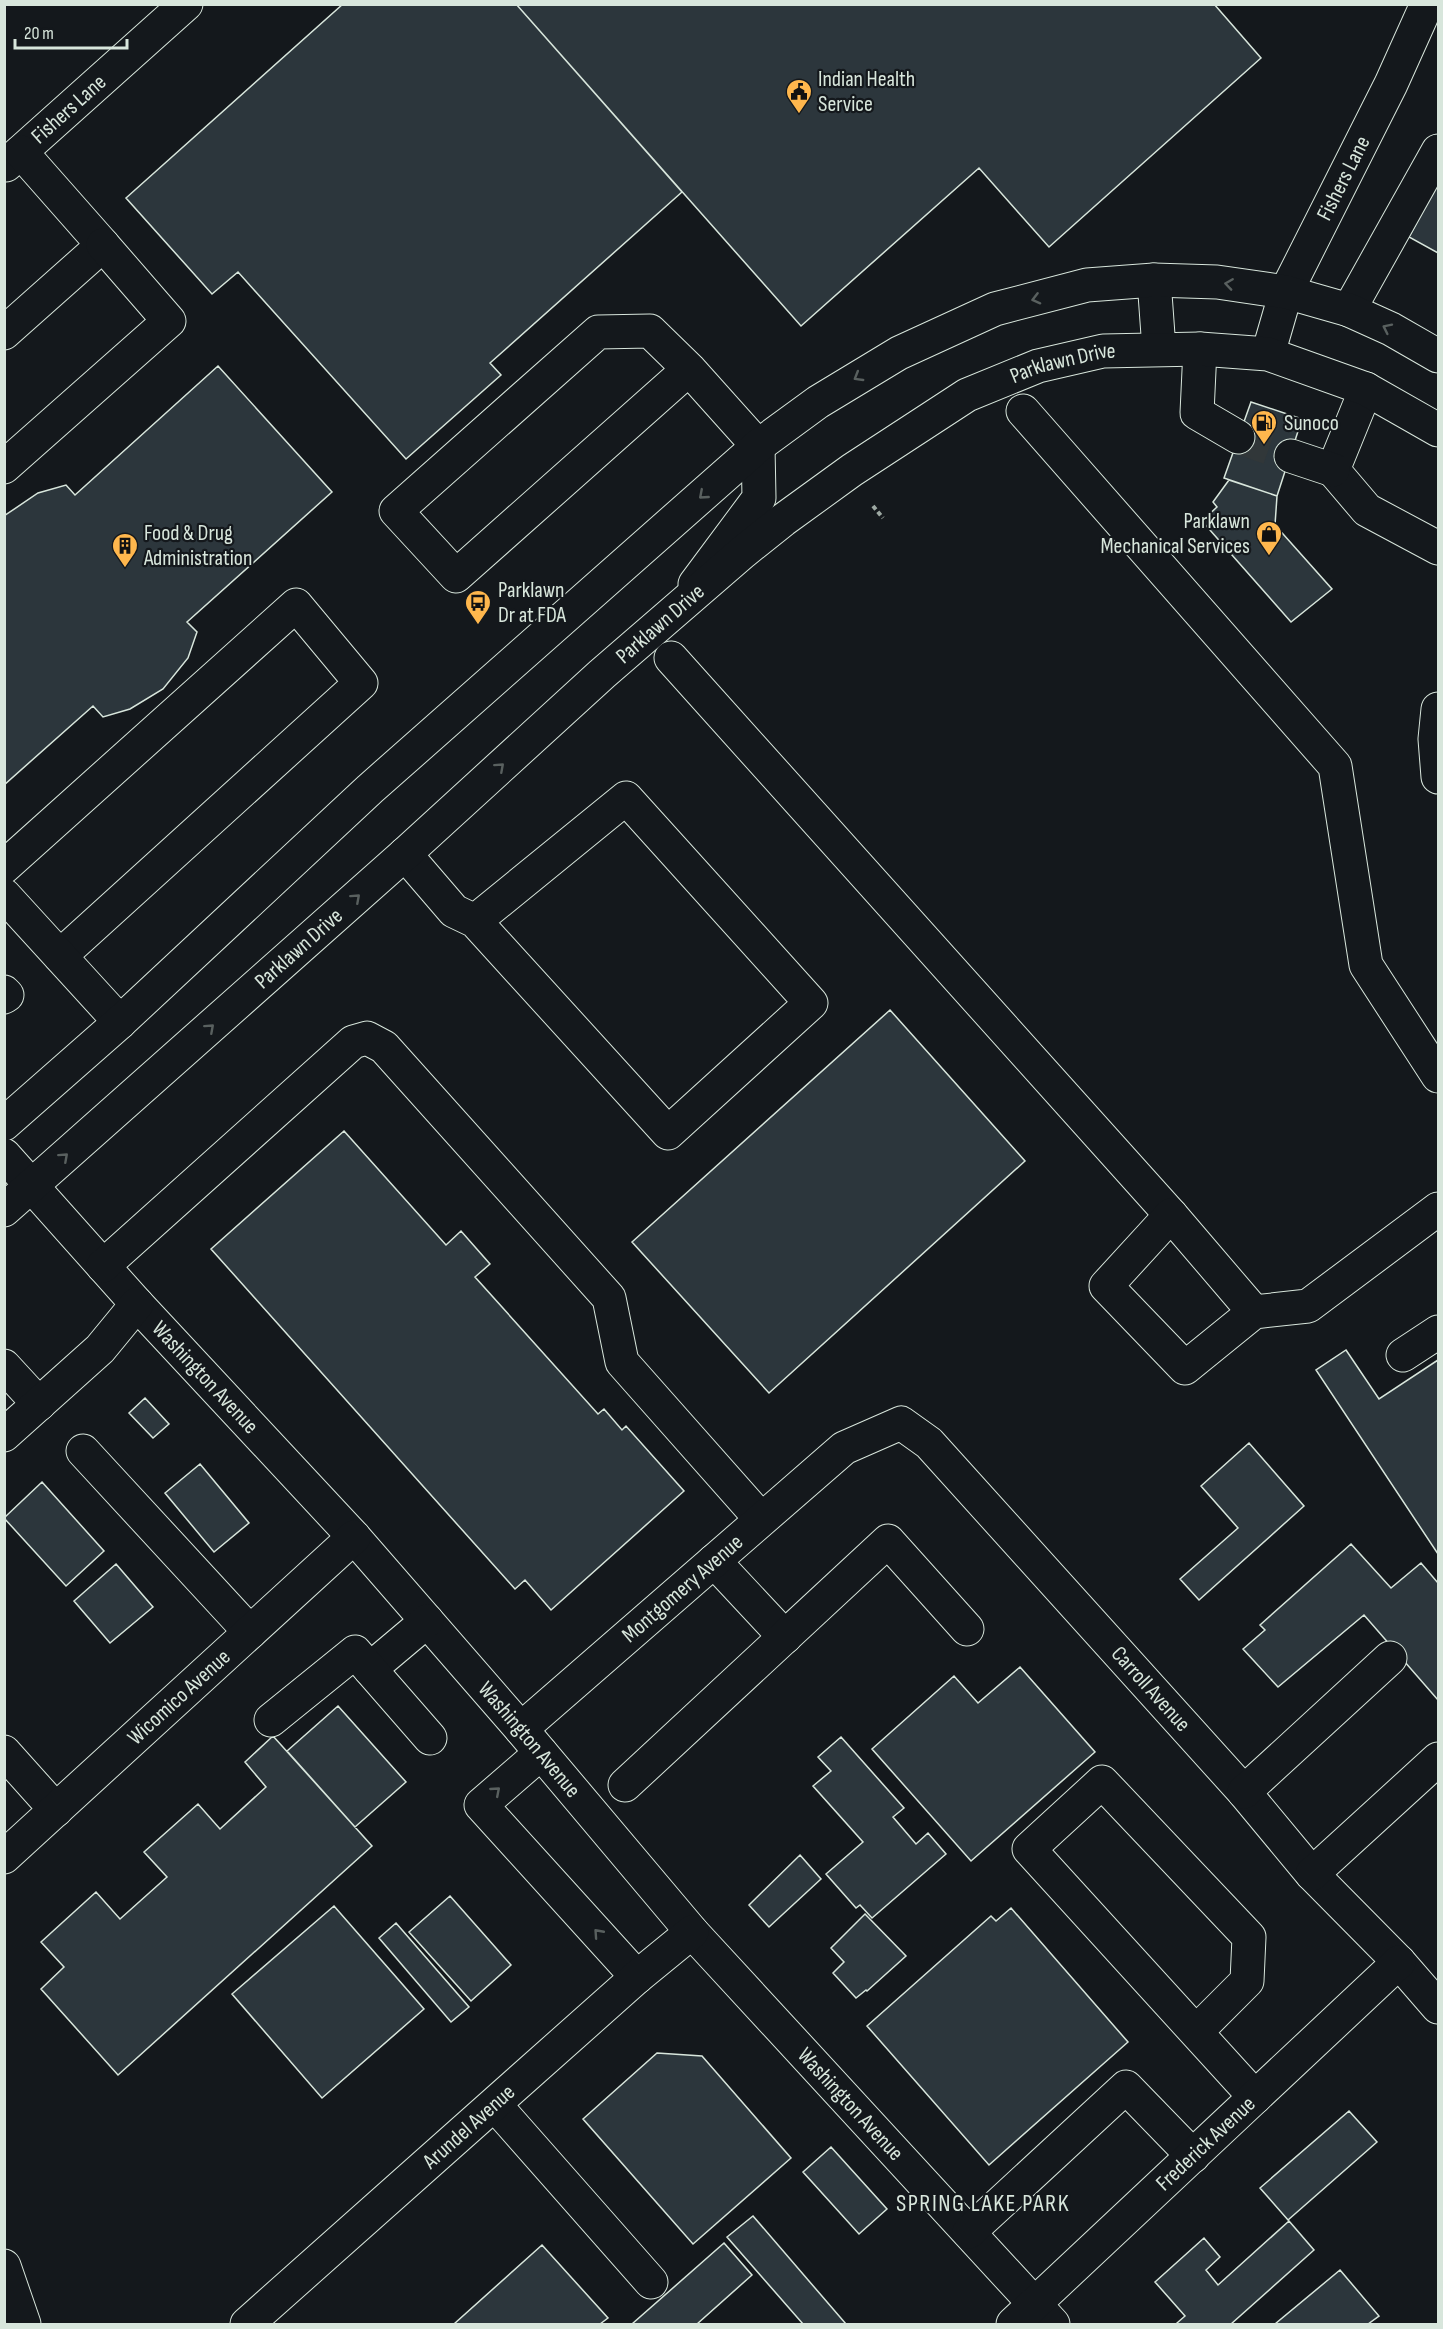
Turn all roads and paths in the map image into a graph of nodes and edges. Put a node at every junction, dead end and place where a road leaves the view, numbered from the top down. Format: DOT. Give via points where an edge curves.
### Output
graph roads {
  1 [pos="186,4"];
  2 [pos="1427,4"];
  3 [pos="1438,151"];
  4 [pos="13,159"];
  5 [pos="103,245"];
  6 [pos="1154,280"];
  7 [pos="1286,292"];
  8 [pos="1349,310"];
  9 [pos="4,333"];
  10 [pos="1159,349"];
  11 [pos="1200,349"];
  12 [pos="1268,354"];
  13 [pos="1438,356"];
  14 [pos="690,369"];
  15 [pos="1366,389"];
  16 [pos="1023,411"];
  17 [pos="1438,430"];
  18 [pos="1238,437"];
  19 [pos="758,446"];
  20 [pos="1291,456"];
  21 [pos="4,467"];
  22 [pos="1334,470"];
  23 [pos="873,506"];
  24 [pos="883,518"];
  25 [pos="1438,548"];
  26 [pos="678,608"];
  27 [pos="671,658"];
  28 [pos="1438,709"];
  29 [pos="1438,777"];
  30 [pos="405,854"];
  31 [pos="4,867"];
  32 [pos="4,895"];
  33 [pos="475,921"];
  34 [pos="60,956"];
  35 [pos="4,992"];
  36 [pos="4,997"];
  37 [pos="120,1022"];
  38 [pos="1438,1076"];
  39 [pos="4,1124"];
  40 [pos="4,1155"];
  41 [pos="31,1186"];
  42 [pos="1438,1209"];
  43 [pos="4,1210"];
  44 [pos="1171,1215"];
  45 [pos="103,1266"];
  46 [pos="137,1304"];
  47 [pos="1254,1311"];
  48 [pos="1438,1332"];
  49 [pos="1402,1355"];
  50 [pos="4,1366"];
  51 [pos="39,1404"];
  52 [pos="4,1435"];
  53 [pos="844,1448"];
  54 [pos="84,1451"];
  55 [pos="761,1520"];
  56 [pos="354,1537"];
  57 [pos="714,1561"];
  58 [pos="427,1621"];
  59 [pos="967,1629"];
  60 [pos="250,1632"];
  61 [pos="785,1637"];
  62 [pos="1390,1658"];
  63 [pos="370,1669"];
  64 [pos="271,1720"];
  65 [pos="430,1737"];
  66 [pos="531,1741"];
  67 [pos="4,1752"];
  68 [pos="1438,1759"];
  69 [pos="625,1785"];
  70 [pos="1244,1792"];
  71 [pos="56,1810"];
  72 [pos="4,1857"];
  73 [pos="1312,1874"];
  74 [pos="692,1932"];
  75 [pos="1399,1962"];
  76 [pos="637,1977"];
  77 [pos="1438,2007"];
  78 [pos="1196,2032"];
  79 [pos="1255,2097"];
  80 [pos="495,2105"];
  81 [pos="1193,2156"];
  82 [pos="969,2232"];
  83 [pos="4,2265"];
  84 [pos="651,2282"];
  85 [pos="1034,2318"];
  86 [pos="24,2325"];
  87 [pos="247,2325"];
  1 -- 4 [label="street, Fishers Lane"];
  2 -- 7 [label="street, Fishers Lane"];
  3 -- 8 [label="street"];
  4 -- 5 [label="street"];
  5 -- 9 [label="street"];
  5 -- 21 [label="street" via="169,321"];
  7 -- 6 [label="street, one-way" via="1216,282"];
  6 -- 10 [label="street"];
  6 -- 19 [label="street, one-way" via="1087,285 995,309 899,353 818,402"];
  7 -- 8 [label="street"];
  7 -- 12 [label="street, Fishers Lane"];
  13 -- 8 [label="street, one-way"];
  10 -- 11 [label="street, Parklawn Drive"];
  10 -- 26 [label="street, Parklawn Drive" via="1103,351 1038,366 967,395 783,520"];
  11 -- 12 [label="street, Parklawn Drive"];
  11 -- 18 [label="street" via="1197,413"];
  12 -- 15 [label="street, Parklawn Drive"];
  14 -- 14 [label="street" via="650,331 598,332 396,511 456,576"];
  14 -- 19 [label="street"];
  15 -- 17 [label="street, Parklawn Drive"];
  15 -- 22 [label="street"];
  16 -- 38 [label="street" via="1335,766 1366,965"];
  19 -- 26 [label="street" via="759,498"];
  19 -- 37 [label="street, one-way" via="370,789"];
  20 -- 22 [label="street"];
  22 -- 25 [label="street" via="1367,510"];
  23 -- 24 [label="path"];
  30 -- 26 [label="street, Parklawn Drive, one-way"];
  27 -- 44 [label="street"];
  28 -- 29 [label="street"];
  30 -- 33 [label="street" via="454,911"];
  41 -- 30 [label="street, Parklawn Drive, one-way"];
  31 -- 34 [label="street" via="296,605 361,682"];
  32 -- 34 [label="street"];
  33 -- 33 [label="street" via="668,1133 811,1003 626,798"];
  34 -- 37 [label="street"];
  35 -- 36 [label="street"];
  37 -- 39 [label="street"];
  40 -- 41 [label="street, Washington Avenue"];
  41 -- 43 [label="street, Parklawn Drive"];
  41 -- 45 [label="street, Washington Avenue"];
  42 -- 47 [label="street" via="1308,1306"];
  44 -- 47 [label="street"];
  44 -- 47 [label="street" via="1106,1286 1185,1368"];
  45 -- 46 [label="street, Washington Avenue"];
  45 -- 55 [label="street" via="353,1042 367,1038 384,1047 609,1298 622,1362"];
  46 -- 51 [label="street" via="100,1349"];
  46 -- 56 [label="street, Washington Avenue"];
  48 -- 49 [label="street"];
  50 -- 51 [label="street"];
  51 -- 52 [label="street"];
  53 -- 55 [label="street, Montgomery Avenue"];
  53 -- 70 [label="street, Carroll Avenue" via="901,1423 929,1443"];
  54 -- 60 [label="street"];
  55 -- 57 [label="street, Montgomery Avenue"];
  56 -- 58 [label="street, Washington Avenue"];
  56 -- 60 [label="street, Wicomico Avenue"];
  57 -- 61 [label="street"];
  57 -- 66 [label="street, Montgomery Avenue"];
  58 -- 63 [label="street"];
  58 -- 66 [label="street, Washington Avenue"];
  59 -- 61 [label="street" via="888,1541"];
  60 -- 71 [label="street, Wicomico Avenue"];
  61 -- 69 [label="street"];
  62 -- 70 [label="street"];
  63 -- 64 [label="street" via="355,1652"];
  63 -- 65 [label="street"];
  66 -- 74 [label="street, Washington Avenue"];
  76 -- 66 [label="street, Montgomery Avenue, one-way" via="481,1805"];
  67 -- 71 [label="street"];
  68 -- 73 [label="street"];
  70 -- 73 [label="street, Carroll Avenue"];
  71 -- 72 [label="street, Wicomico Avenue"];
  73 -- 75 [label="street, Carroll Avenue"];
  74 -- 76 [label="street, Arundel Avenue"];
  74 -- 82 [label="street, Washington Avenue"];
  75 -- 77 [label="street, Carroll Avenue"];
  75 -- 79 [label="street, Frederick Avenue"];
  76 -- 80 [label="street, Arundel Avenue"];
  78 -- 78 [label="street" via="1029,1849 1102,1782 1249,1937 1247,1981"];
  78 -- 79 [label="street"];
  79 -- 81 [label="street, Frederick Avenue"];
  80 -- 84 [label="street"];
  80 -- 87 [label="street, Arundel Avenue"];
  81 -- 82 [label="street" via="1126,2087"];
  81 -- 85 [label="street, Frederick Avenue"];
  82 -- 85 [label="street, Washington Avenue"];
  83 -- 86 [label="street"];
}
